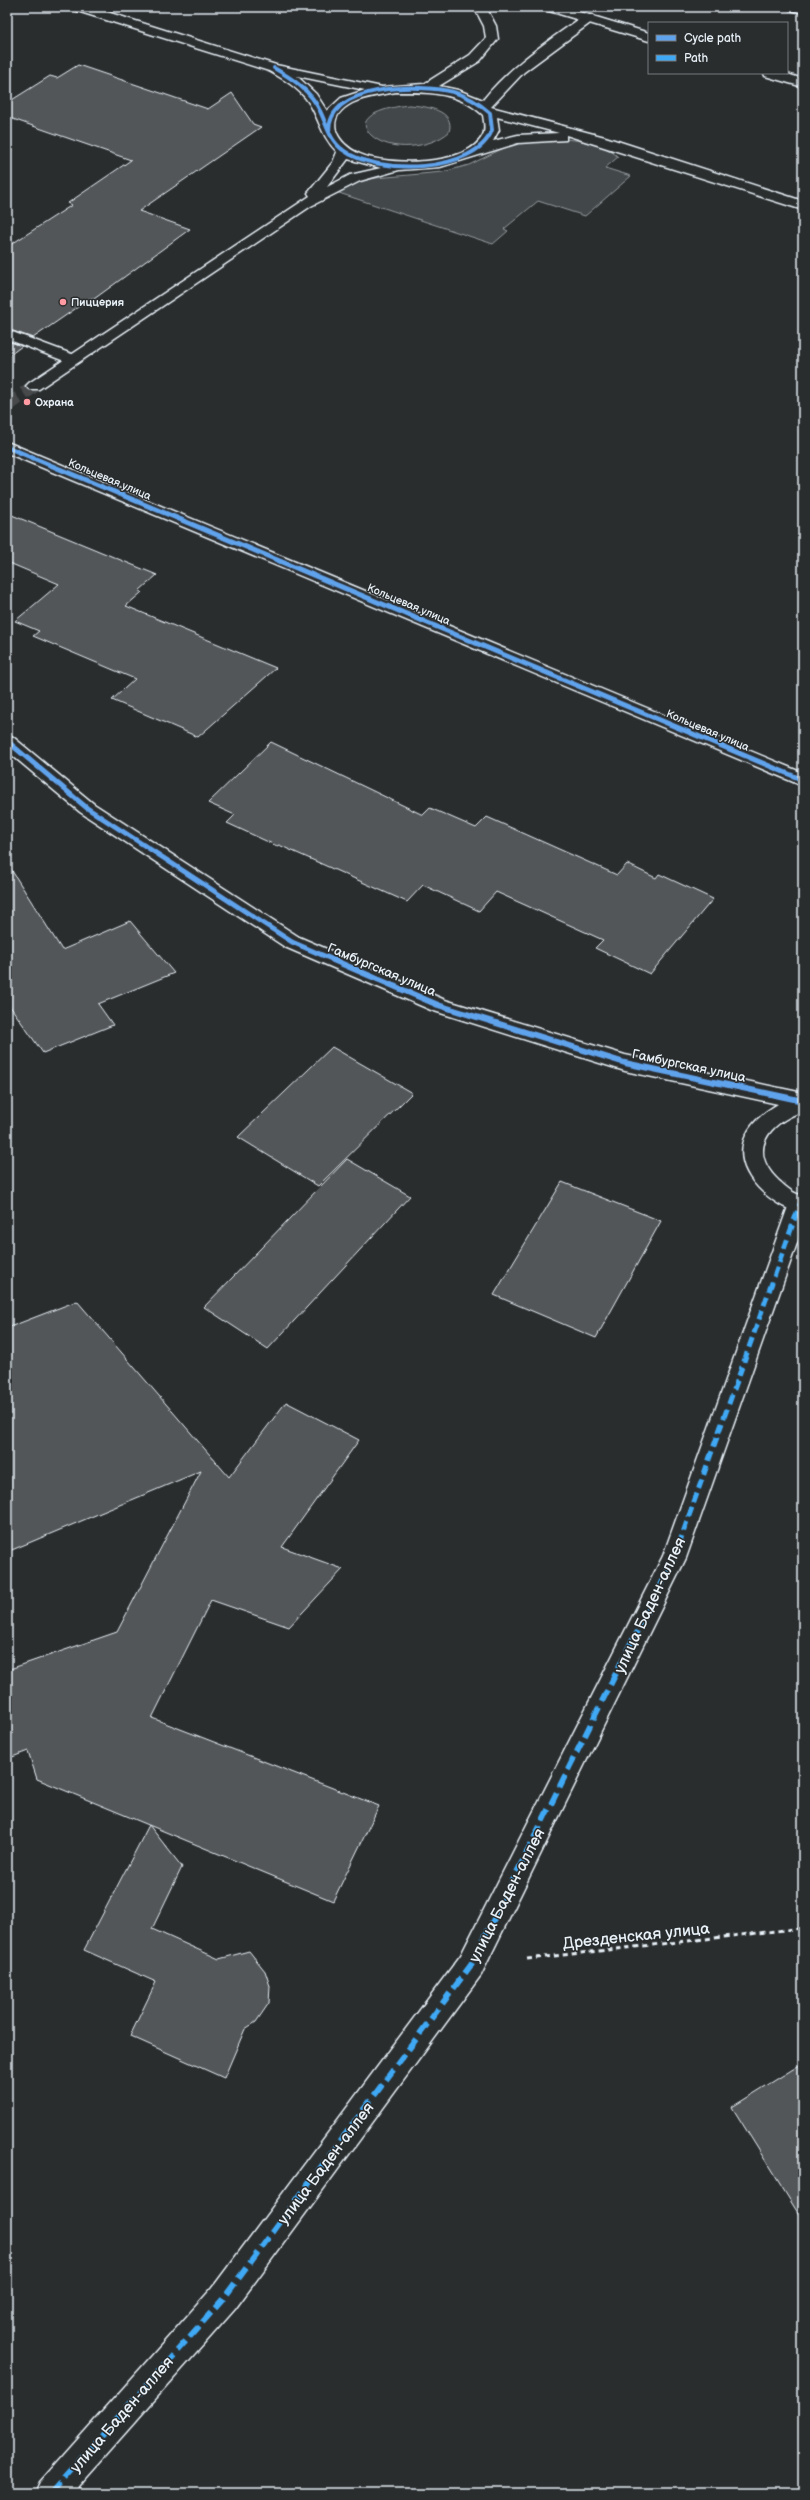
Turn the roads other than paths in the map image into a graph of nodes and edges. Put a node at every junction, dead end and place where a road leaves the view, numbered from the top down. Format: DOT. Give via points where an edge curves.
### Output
graph roads {
  1 [pos="78,7"];
  2 [pos="480,7"];
  3 [pos="550,7"];
  4 [pos="794,7"];
  5 [pos="803,9"];
  6 [pos="589,18"];
  7 [pos="648,37"];
  8 [pos="274,68"];
  9 [pos="774,74"];
  10 [pos="803,82"];
  11 [pos="429,87"];
  12 [pos="383,89"];
  13 [pos="486,108"];
  14 [pos="329,132"];
  15 [pos="600,140"];
  16 [pos="345,150"];
  17 [pos="476,150"];
  18 [pos="404,166"];
  19 [pos="306,202"];
  20 [pos="803,206"];
  21 [pos="7,334"];
  22 [pos="72,359"];
  23 [pos="34,386"];
  24 [pos="7,447"];
  25 [pos="7,741"];
  26 [pos="803,780"];
  27 [pos="803,1102"];
  28 [pos="802,1204"];
  29 [pos="52,2493"];
  1 -- 8 [label="street"];
  2 -- 11 [label="street" via="490,26 492,39 475,58"];
  3 -- 6 [label="street"];
  4 -- 5 [label="street"];
  6 -- 7 [label="street"];
  6 -- 13 [label="street" via="516,70 498,88"];
  8 -- 12 [label="street"];
  8 -- 14 [label="street" via="296,81 310,94"];
  9 -- 10 [label="street"];
  11 -- 12 [label="street"];
  11 -- 13 [label="street" via="456,94"];
  12 -- 14 [label="street" via="361,95 338,106 329,119"];
  13 -- 15 [label="street"];
  13 -- 17 [label="street" via="492,116 492,131 484,145"];
  14 -- 16 [label="street" via="334,142"];
  15 -- 17 [label="street" via="541,137 504,142"];
  15 -- 20 [label="street"];
  16 -- 18 [label="street" via="371,161"];
  16 -- 19 [label="street" via="326,181"];
  17 -- 18 [label="street" via="444,163"];
  18 -- 19 [label="street" via="355,178"];
  19 -- 22 [label="street"];
  21 -- 22 [label="street"];
  22 -- 23 [label="street"];
  24 -- 26 [label="street, Кольцевая улица"];
  25 -- 27 [label="street, Гамбургская улица" via="87,808 292,942 438,1005 626,1064"];
  27 -- 28 [label="street, улица Баден-аллея" via="785,1108 770,1118 756,1131 751,1146 753,1167 764,1182 781,1195"];
  28 -- 29 [label="street, улица Баден-аллея" via="674,1558 471,1965 224,2298"];
}
